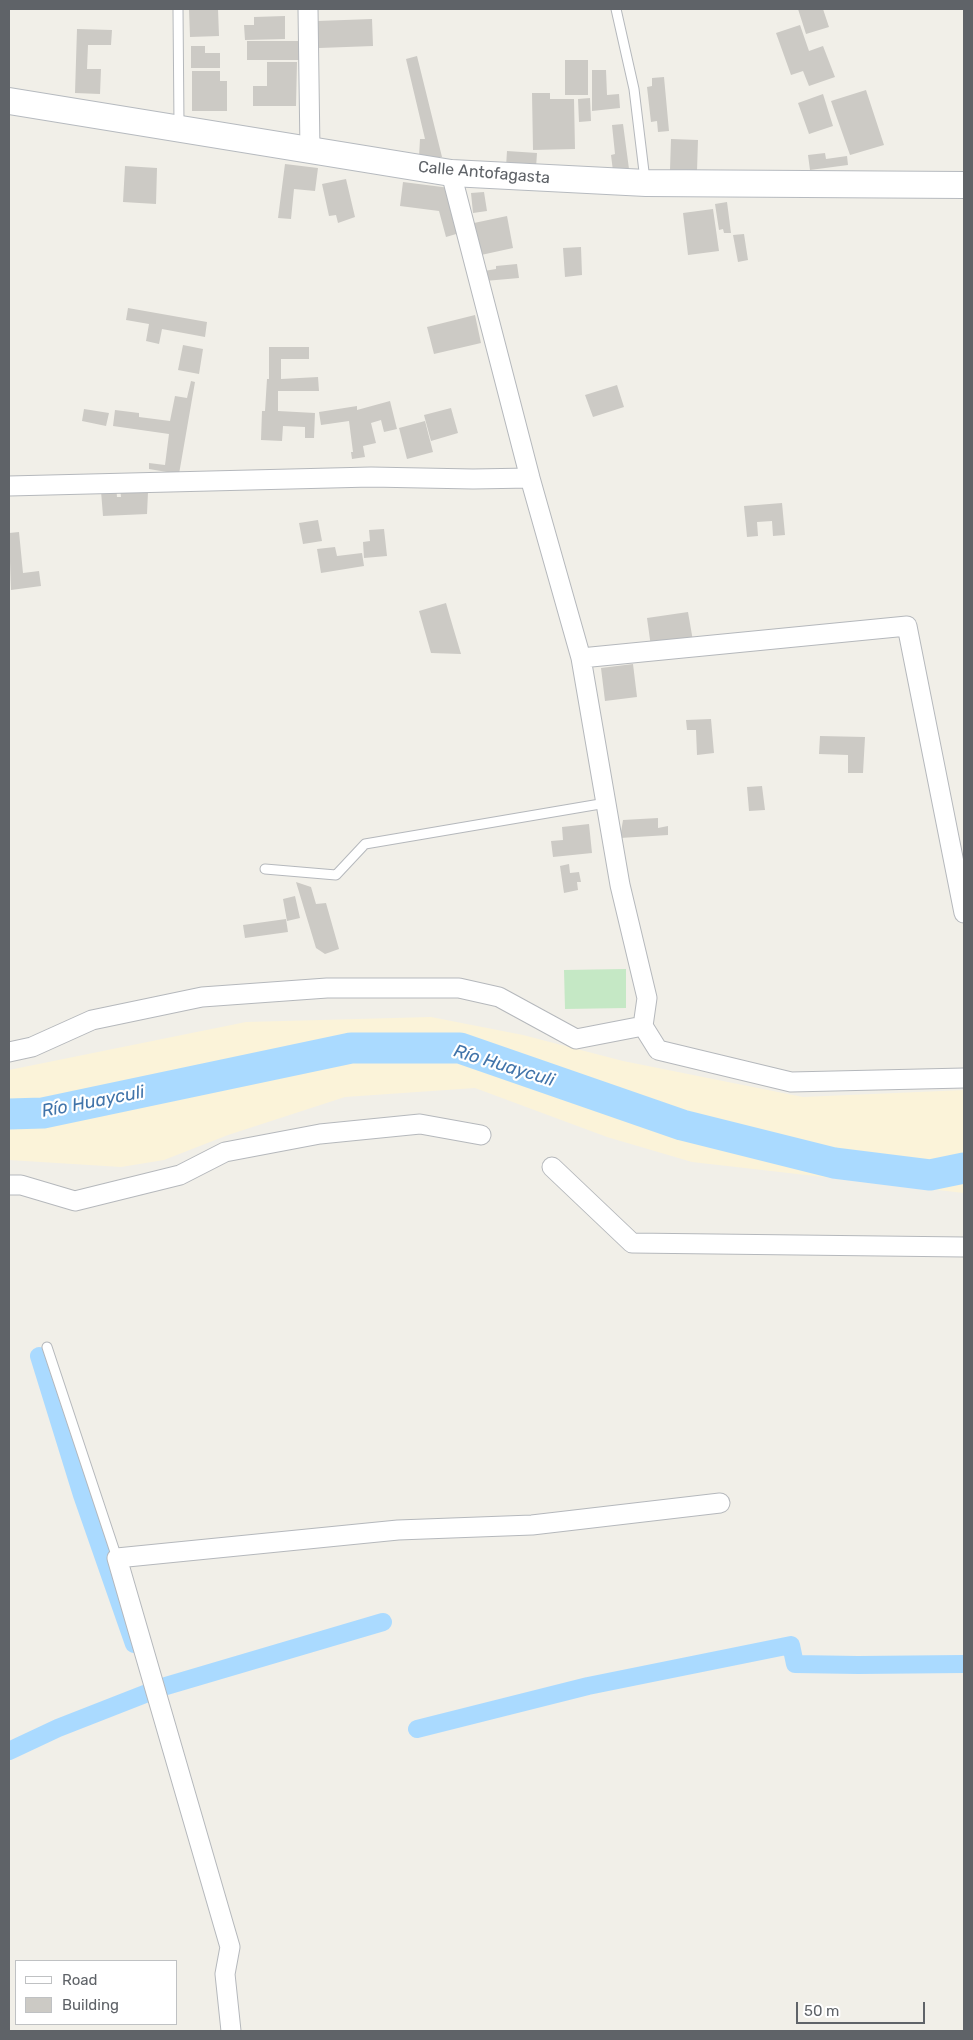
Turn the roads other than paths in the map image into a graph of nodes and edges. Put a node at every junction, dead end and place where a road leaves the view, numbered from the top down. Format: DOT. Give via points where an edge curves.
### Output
graph roads {
  1 [pos="178,9"];
  2 [pos="308,9"];
  3 [pos="616,9"];
  4 [pos="9,102"];
  5 [pos="179,128"];
  6 [pos="310,151"];
  7 [pos="452,173"];
  8 [pos="646,183"];
  9 [pos="964,185"];
  10 [pos="530,478"];
  11 [pos="9,486"];
  12 [pos="581,658"];
  13 [pos="606,802"];
  14 [pos="265,869"];
  15 [pos="964,913"];
  16 [pos="644,1026"];
  17 [pos="9,1052"];
  18 [pos="964,1078"];
  19 [pos="481,1135"];
  20 [pos="552,1167"];
  21 [pos="9,1185"];
  22 [pos="964,1247"];
  23 [pos="47,1348"];
  24 [pos="720,1503"];
  25 [pos="118,1558"];
  26 [pos="231,2031"];
  1 -- 5 [label="lane"];
  2 -- 6 [label="street"];
  3 -- 8 [label="lane" via="634,89"];
  4 -- 5 [label="main road, Calle Antofagasta"];
  5 -- 6 [label="main road, Calle Antofagasta"];
  6 -- 7 [label="main road, Calle Antofagasta"];
  7 -- 8 [label="main road, Calle Antofagasta"];
  7 -- 10 [label="street"];
  8 -- 9 [label="main road, Calle Antofagasta"];
  10 -- 11 [label="street" via="361,477"];
  10 -- 12 [label="street"];
  12 -- 13 [label="street"];
  12 -- 15 [label="street" via="907,626"];
  13 -- 14 [label="lane" via="366,844 336,875"];
  13 -- 16 [label="street" via="620,885 647,998"];
  16 -- 17 [label="street" via="576,1039 499,996 459,988 328,988 202,996 92,1020 32,1047"];
  16 -- 18 [label="street" via="658,1050 792,1082"];
  19 -- 21 [label="street" via="420,1124 320,1134 225,1152 180,1175 75,1201 21,1185"];
  20 -- 22 [label="street" via="632,1244"];
  23 -- 25 [label="lane"];
  24 -- 25 [label="street" via="532,1525 398,1530"];
  25 -- 26 [label="street" via="230,1947 225,1974"];
}
